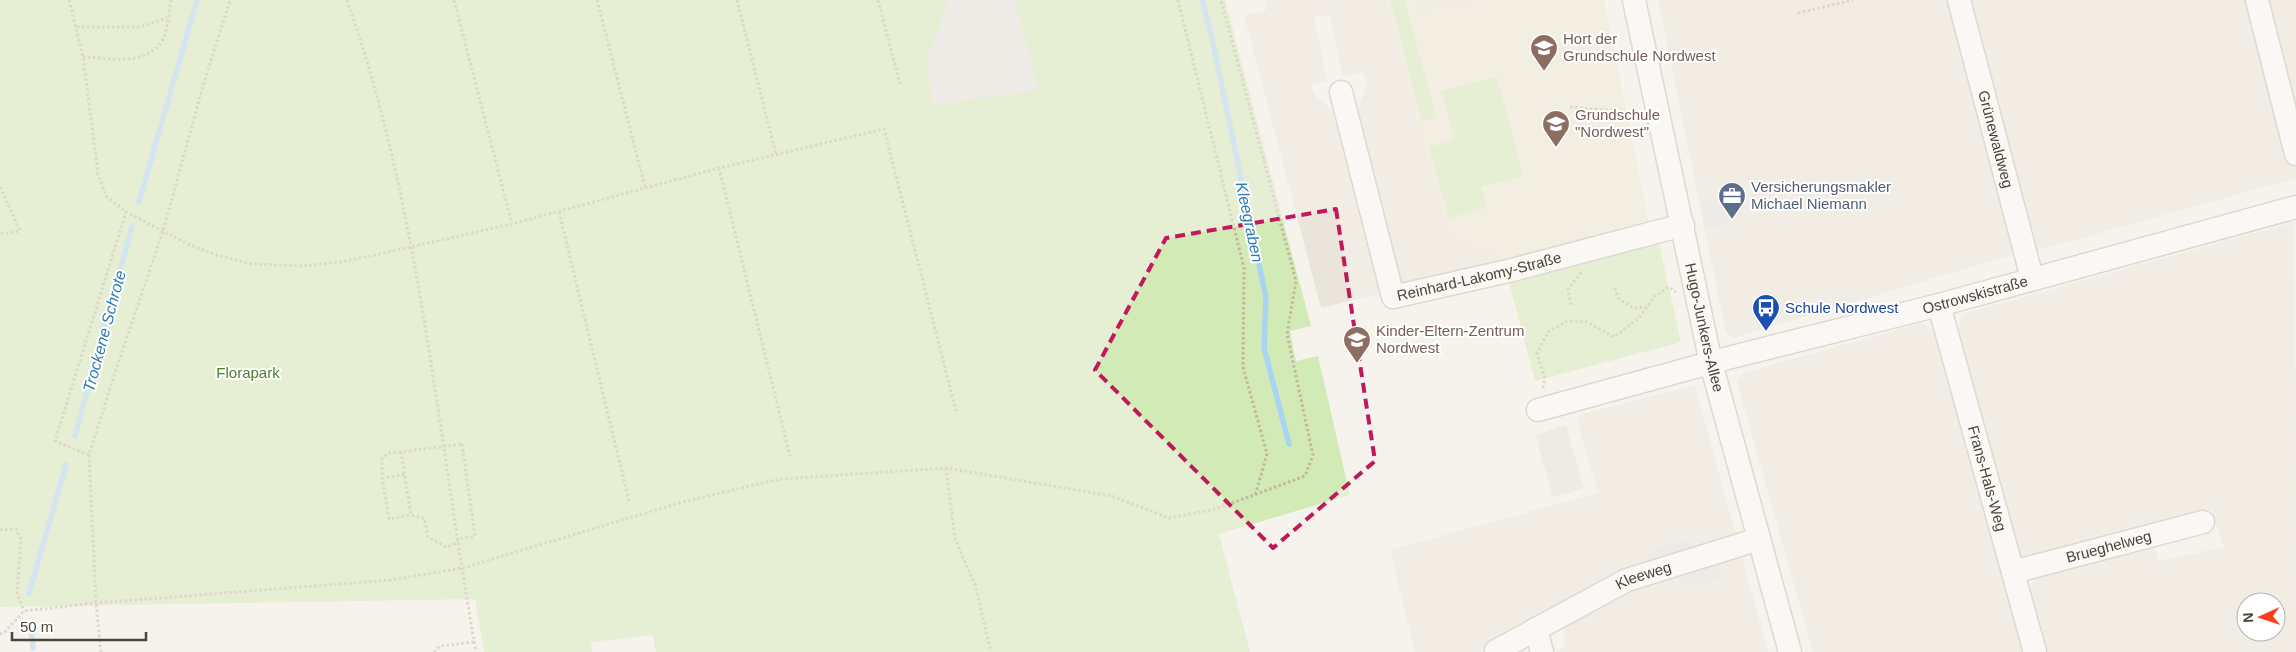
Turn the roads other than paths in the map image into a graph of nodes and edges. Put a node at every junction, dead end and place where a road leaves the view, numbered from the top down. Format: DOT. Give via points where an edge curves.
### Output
graph roads {
  1 [pos="1634,0"];
  2 [pos="1960,0"];
  3 [pos="2257,0"];
  4 [pos="1341,92"];
  5 [pos="2296,154"];
  6 [pos="2296,207"];
  7 [pos="1682,225"];
  8 [pos="2032,278"];
  9 [pos="1939,305"];
  10 [pos="1711,363"];
  11 [pos="1538,410"];
  12 [pos="2203,522"];
  13 [pos="1759,539"];
  14 [pos="2013,572"];
  15 [pos="1536,629"];
  16 [pos="1496,651"];
  17 [pos="1542,652"];
  18 [pos="1790,652"];
  19 [pos="2035,652"];
  1 -- 7 [label="street, Hugo-Junkers-Allee"];
  2 -- 8 [label="street, Grünewaldweg"];
  3 -- 5 [label="street"];
  4 -- 7 [label="street, Reinhard-Lakomy-Straße" via="1393,297 1508,271"];
  6 -- 8 [label="street, Ostrowskistraße"];
  7 -- 10 [label="street, Hugo-Junkers-Allee"];
  8 -- 9 [label="street, Ostrowskistraße"];
  9 -- 10 [label="street, Ostrowskistraße"];
  9 -- 14 [label="street, Frans-Hals-Weg"];
  10 -- 11 [label="street, Ostrowskistraße"];
  10 -- 13 [label="street, Hugo-Junkers-Allee"];
  12 -- 14 [label="street, Brueghelweg"];
  13 -- 15 [label="street, Kleeweg" via="1627,580"];
  13 -- 18 [label="street, Hugo-Junkers-Allee"];
  14 -- 19 [label="street, Frans-Hals-Weg"];
  15 -- 16 [label="street, Kleeweg"];
  15 -- 17 [label="street"];
}
